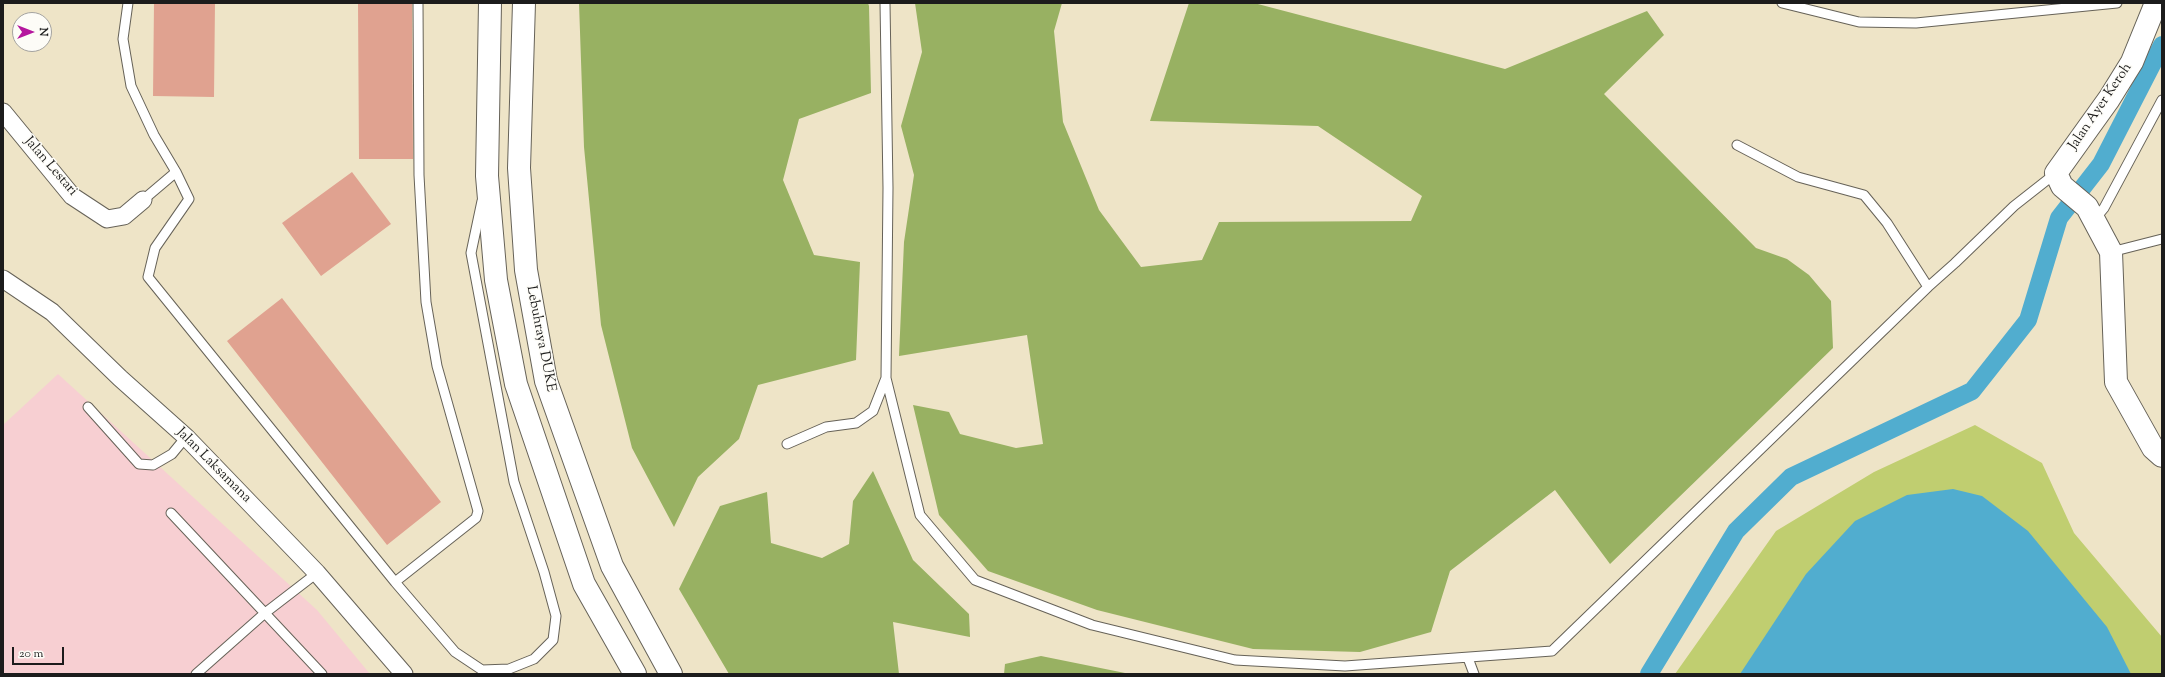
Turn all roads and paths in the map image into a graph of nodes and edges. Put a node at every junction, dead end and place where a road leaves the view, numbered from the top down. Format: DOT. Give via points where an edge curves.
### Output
graph roads {
  1 [pos="128,3"];
  2 [pos="418,3"];
  3 [pos="490,3"];
  4 [pos="524,3"];
  5 [pos="885,3"];
  6 [pos="1782,3"];
  7 [pos="2117,3"];
  8 [pos="2156,3"];
  9 [pos="2162,100"];
  10 [pos="3,112"];
  11 [pos="1737,144"];
  12 [pos="176,172"];
  13 [pos="487,176"];
  14 [pos="2059,180"];
  15 [pos="143,200"];
  16 [pos="2091,214"];
  17 [pos="2162,239"];
  18 [pos="2111,252"];
  19 [pos="3,279"];
  20 [pos="1928,287"];
  21 [pos="886,378"];
  22 [pos="88,407"];
  23 [pos="186,437"];
  24 [pos="787,444"];
  25 [pos="2162,456"];
  26 [pos="171,513"];
  27 [pos="317,572"];
  28 [pos="395,582"];
  29 [pos="264,613"];
  30 [pos="1468,658"];
  31 [pos="196,674"];
  32 [pos="322,674"];
  33 [pos="404,674"];
  34 [pos="634,674"];
  35 [pos="671,674"];
  36 [pos="1474,674"];
  1 -- 12 [label="lane" via="123,39 131,86 154,136"];
  2 -- 28 [label="lane" via="419,175 426,302 437,366 478,511 476,518"];
  3 -- 13 [label="main road"];
  4 -- 35 [label="main road, Lebuhraya DUKE" via="519,168 526,270 546,381 612,566"];
  5 -- 21 [label="lane" via="888,181"];
  6 -- 7 [label="lane" via="1859,22 1916,22"];
  8 -- 14 [label="main road, Jalan Ayer Keroh" via="2132,62"];
  9 -- 16 [label="lane" via="2104,208"];
  10 -- 15 [label="street, Jalan Lestari" via="72,196 107,219 124,216"];
  11 -- 20 [label="lane" via="1798,177 1864,195 1887,223"];
  12 -- 15 [label="lane"];
  12 -- 28 [label="lane" via="189,199 155,248 148,277"];
  13 -- 28 [label="lane" via="471,253 514,482 556,616 553,640 534,659 509,669 482,670 454,652"];
  13 -- 34 [label="main road" via="496,280 516,384 584,584"];
  14 -- 16 [label="main road"];
  14 -- 20 [label="lane" via="2014,206"];
  16 -- 18 [label="main road"];
  17 -- 18 [label="lane"];
  18 -- 25 [label="main road" via="2116,382 2153,448"];
  19 -- 23 [label="street, Jalan Laksamana" via="52,312"];
  20 -- 30 [label="lane" via="1552,652"];
  21 -- 24 [label="lane" via="873,411 856,423 826,427"];
  21 -- 30 [label="lane" via="920,515 975,580 1092,625 1235,660 1345,666"];
  22 -- 23 [label="lane" via="139,464 153,465 160,461 172,454"];
  23 -- 27 [label="street, Jalan Laksamana"];
  26 -- 29 [label="lane"];
  27 -- 29 [label="lane"];
  27 -- 33 [label="street, Jalan Laksamana"];
  29 -- 31 [label="lane"];
  29 -- 32 [label="lane"];
  30 -- 36 [label="lane"];
}
